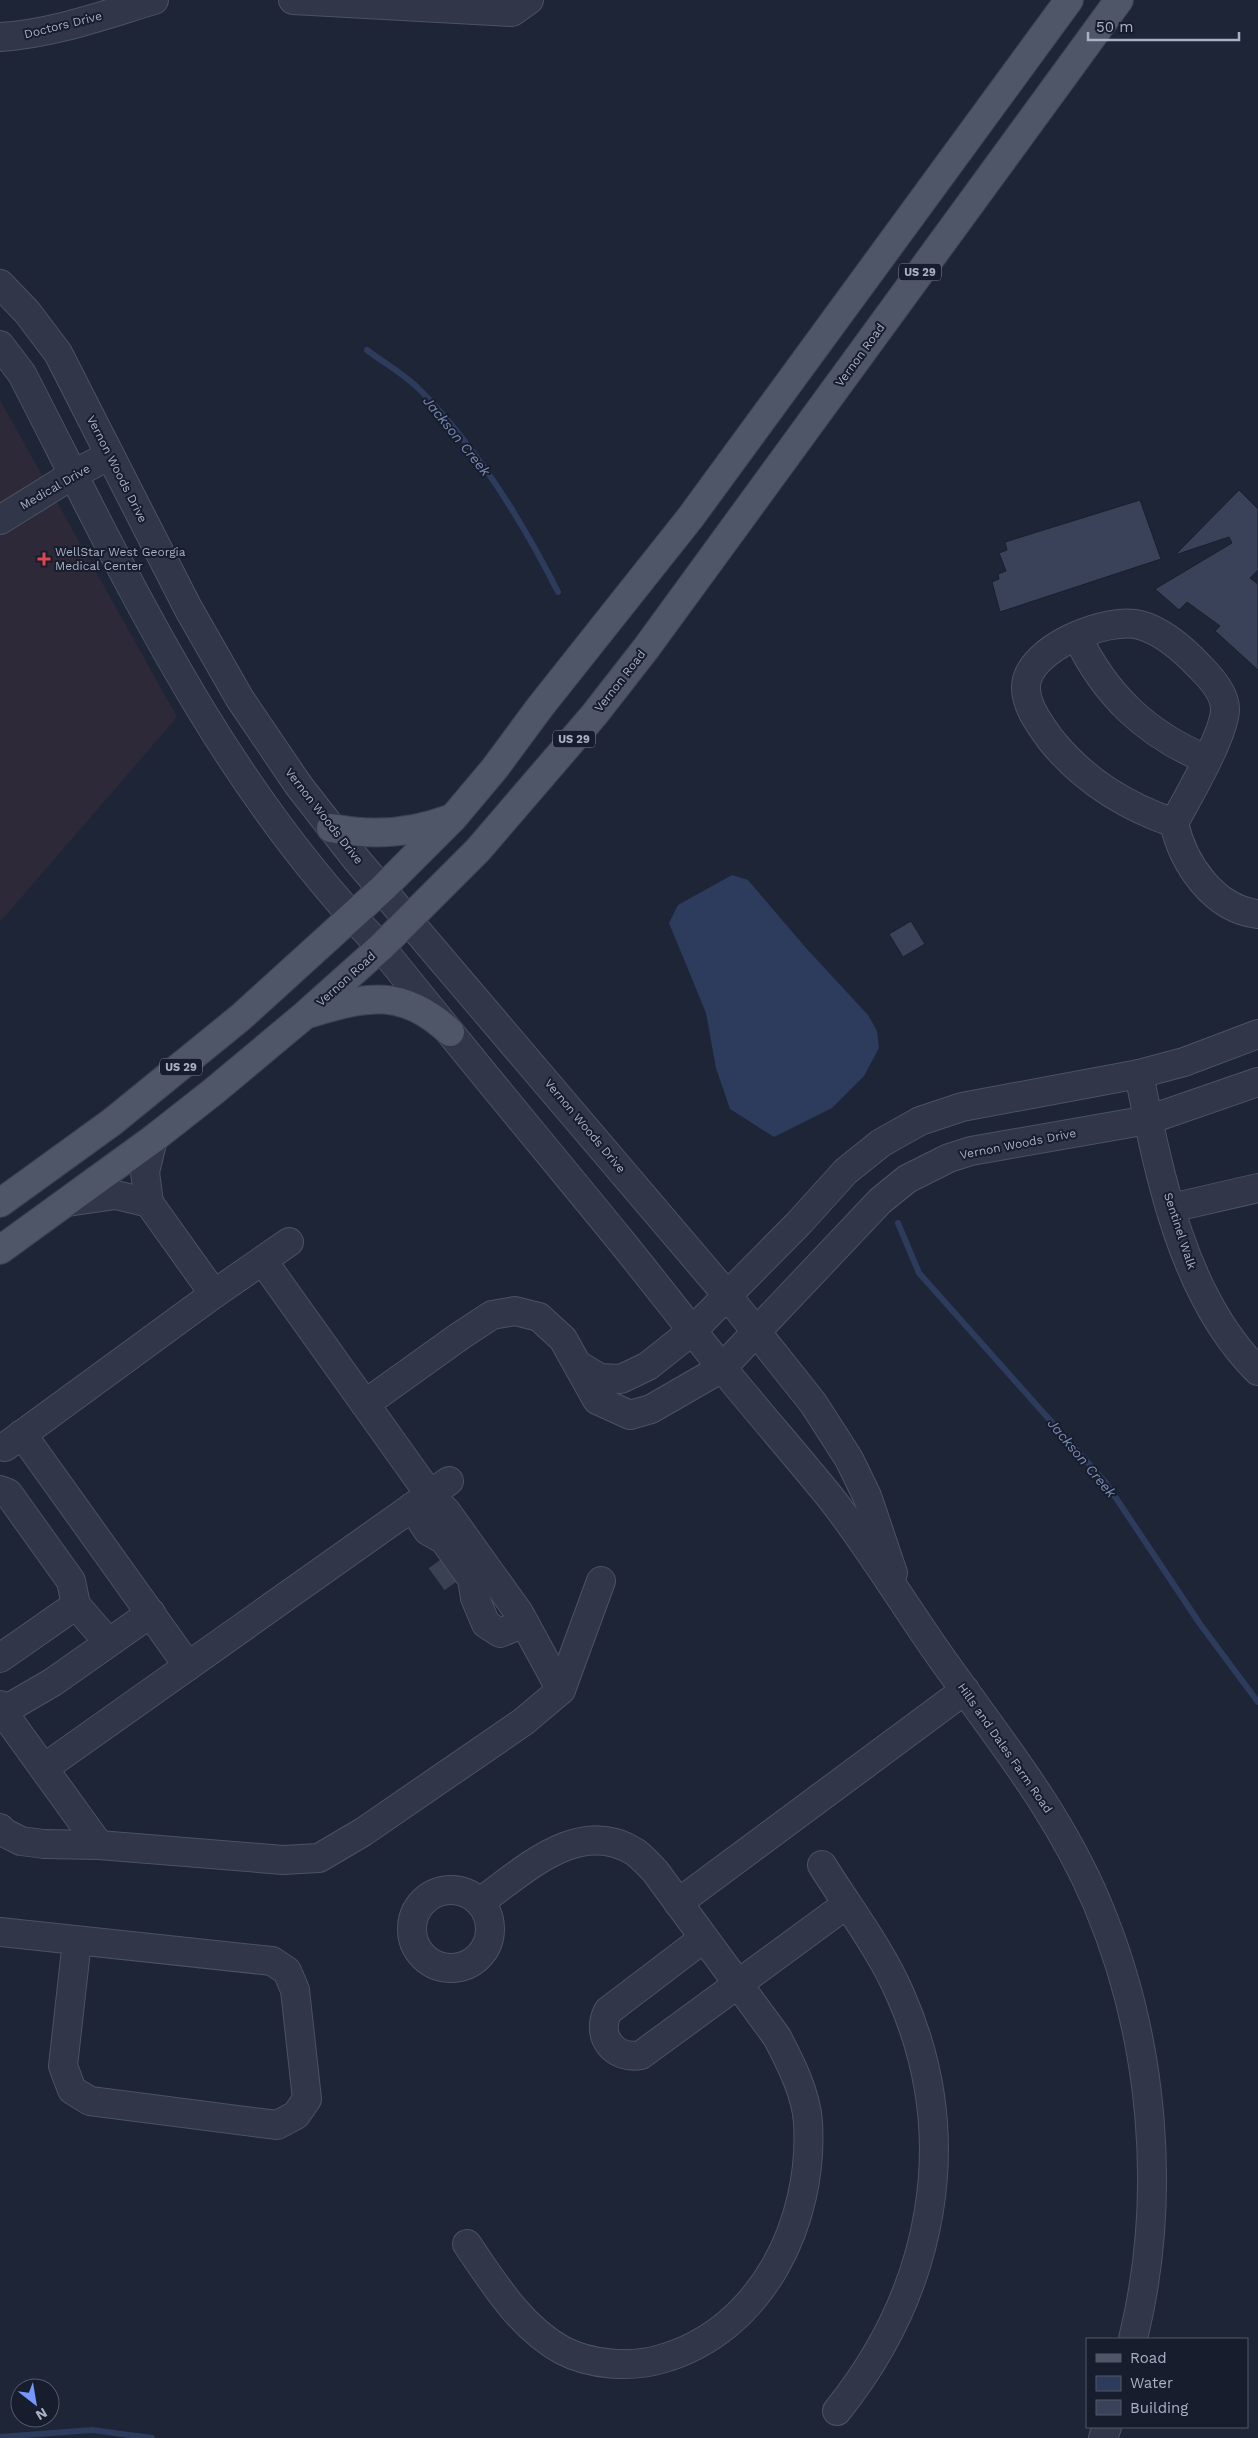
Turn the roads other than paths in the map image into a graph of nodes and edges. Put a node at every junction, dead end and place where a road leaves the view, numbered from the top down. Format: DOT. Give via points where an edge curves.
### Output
graph roads {
  1 [pos="154,0"];
  2 [pos="293,0"];
  3 [pos="529,0"];
  4 [pos="1069,0"];
  5 [pos="1119,0"];
  6 [pos="0,36"];
  7 [pos="0,284"];
  8 [pos="0,345"];
  9 [pos="110,455"];
  10 [pos="74,474"];
  11 [pos="0,520"];
  12 [pos="1077,636"];
  13 [pos="1206,759"];
  14 [pos="453,818"];
  15 [pos="1174,823"];
  16 [pos="331,828"];
  17 [pos="383,888"];
  18 [pos="1258,914"];
  19 [pos="351,916"];
  20 [pos="410,920"];
  21 [pos="381,947"];
  22 [pos="305,1015"];
  23 [pos="450,1032"];
  24 [pos="1258,1034"];
  25 [pos="1139,1074"];
  26 [pos="1258,1082"];
  27 [pos="1148,1120"];
  28 [pos="153,1139"];
  29 [pos="1258,1188"];
  30 [pos="67,1202"];
  31 [pos="0,1203"];
  32 [pos="149,1203"];
  33 [pos="1171,1208"];
  34 [pos="289,1242"];
  35 [pos="0,1250"];
  36 [pos="263,1261"];
  37 [pos="214,1294"];
  38 [pos="727,1295"];
  39 [pos="692,1331"];
  40 [pos="756,1332"];
  41 [pos="580,1366"];
  42 [pos="722,1368"];
  43 [pos="1258,1371"];
  44 [pos="365,1404"];
  45 [pos="2,1493"];
  46 [pos="430,1494"];
  47 [pos="428,1531"];
  48 [pos="440,1560"];
  49 [pos="601,1581"];
  50 [pos="904,1604"];
  51 [pos="76,1605"];
  52 [pos="151,1613"];
  53 [pos="524,1623"];
  54 [pos="108,1642"];
  55 [pos="0,1658"];
  56 [pos="188,1666"];
  57 [pos="561,1690"];
  58 [pos="965,1690"];
  59 [pos="1,1710"];
  60 [pos="44,1768"];
  61 [pos="0,1828"];
  62 [pos="99,1845"];
  63 [pos="822,1864"];
  64 [pos="480,1902"];
  65 [pos="678,1903"];
  66 [pos="847,1904"];
  67 [pos="0,1932"];
  68 [pos="704,1938"];
  69 [pos="77,1941"];
  70 [pos="738,1983"];
  71 [pos="467,2244"];
  72 [pos="1133,2338"];
  73 [pos="837,2412"];
  1 -- 6 [label="street, Doctors Drive" via="78,22 18,36"];
  2 -- 3 [label="street" via="512,12"];
  4 -- 14 [label="main road, US 29" via="690,518"];
  5 -- 20 [label="main road, Vernon Road / US 29" via="647,647 539,781"];
  7 -- 9 [label="street, Vernon Woods Drive" via="27,312 58,353"];
  8 -- 10 [label="street" via="22,374"];
  9 -- 10 [label="street, Medical Drive"];
  9 -- 16 [label="street, Vernon Woods Drive" via="188,608 240,699 278,758"];
  10 -- 11 [label="street, Medical Drive"];
  10 -- 19 [label="street" via="195,703 242,777 300,857"];
  12 -- 13 [label="street" via="1099,677 1129,712 1165,739"];
  12 -- 13 [label="street" via="1122,622 1140,625 1159,634 1191,658 1224,699 1220,731"];
  12 -- 15 [label="street" via="1049,651 1032,671 1026,685 1035,716 1061,752 1094,783 1132,807"];
  13 -- 15 [label="street"];
  14 -- 16 [label="main road" via="430,826 387,833"];
  14 -- 17 [label="main road, US 29"];
  15 -- 18 [label="street" via="1182,850 1202,880 1221,898"];
  16 -- 17 [label="street, Vernon Woods Drive"];
  17 -- 19 [label="main road, US 29"];
  17 -- 20 [label="street, Vernon Woods Drive"];
  19 -- 21 [label="street"];
  19 -- 31 [label="main road, US 29" via="241,1017 177,1070 112,1122"];
  20 -- 21 [label="main road, Vernon Road / US 29"];
  20 -- 38 [label="street, Vernon Woods Drive"];
  21 -- 22 [label="main road, Vernon Road / US 29"];
  21 -- 23 [label="street"];
  22 -- 23 [label="main road" via="352,1001 392,1000 424,1012"];
  22 -- 28 [label="main road, Vernon Road / US 29"];
  23 -- 39 [label="street"];
  24 -- 25 [label="street" via="1184,1062"];
  25 -- 27 [label="street, Sentinel Walk"];
  25 -- 38 [label="street" via="962,1107 900,1131 846,1171"];
  26 -- 27 [label="street, Vernon Woods Drive"];
  27 -- 33 [label="street, Sentinel Walk"];
  27 -- 40 [label="street, Vernon Woods Drive" via="971,1151 927,1167 880,1201"];
  28 -- 30 [label="main road, Vernon Road / US 29"];
  28 -- 32 [label="street" via="145,1172"];
  29 -- 33 [label="street"];
  30 -- 32 [label="street" via="116,1195"];
  30 -- 35 [label="main road, Vernon Road / US 29"];
  32 -- 37 [label="street"];
  33 -- 43 [label="street, Sentinel Walk" via="1198,1286 1237,1349"];
  34 -- 36 [label="street"];
  36 -- 37 [label="street"];
  36 -- 44 [label="street"];
  37 -- 52 [label="street" via="14,1441"];
  38 -- 39 [label="street"];
  38 -- 40 [label="street, Vernon Woods Drive"];
  39 -- 41 [label="street" via="648,1366 622,1379 600,1378"];
  39 -- 42 [label="street"];
  40 -- 42 [label="street, Vernon Woods Drive"];
  40 -- 50 [label="street, Hills and Dales Farm Road" via="813,1403 849,1459 867,1496"];
  41 -- 42 [label="street, Vernon Woods Drive" via="597,1400 630,1416 650,1409"];
  41 -- 44 [label="street" via="563,1339 539,1316 515,1311 492,1315"];
  42 -- 50 [label="street, Hills and Dales Farm Road" via="832,1500"];
  44 -- 46 [label="street"];
  45 -- 51 [label="street" via="12,1518"];
  46 -- 47 [label="street"];
  46 -- 53 [label="street" via="446,1511"];
  46 -- 56 [label="street"];
  47 -- 48 [label="street"];
  47 -- 53 [label="street" via="444,1540 472,1580 465,1590 486,1624 500,1633"];
  49 -- 57 [label="street"];
  50 -- 58 [label="street, Hills and Dales Farm Road"];
  51 -- 54 [label="street"];
  51 -- 55 [label="street"];
  52 -- 54 [label="street"];
  52 -- 56 [label="street"];
  53 -- 57 [label="street"];
  54 -- 59 [label="street" via="53,1682"];
  56 -- 60 [label="street"];
  57 -- 62 [label="street" via="524,1722 363,1832 319,1858 283,1860"];
  58 -- 65 [label="street"];
  58 -- 72 [label="street, Hills and Dales Farm Road" via="1020,1764 1061,1829 1098,1905 1125,1985 1143,2069 1151,2154 1149,2240"];
  59 -- 60 [label="street"];
  60 -- 62 [label="street"];
  61 -- 62 [label="street" via="21,1841"];
  63 -- 66 [label="street"];
  64 -- 65 [label="street" via="544,1857 583,1840 612,1842 636,1852 655,1871"];
  65 -- 68 [label="street"];
  66 -- 70 [label="street"];
  66 -- 73 [label="street" via="889,1972 914,2026 930,2095 935,2165 932,2203 903,2304 872,2364"];
  67 -- 69 [label="street"];
  68 -- 70 [label="street"];
  68 -- 70 [label="street" via="608,2011 603,2021 604,2033 610,2044 619,2054 642,2055"];
  69 -- 69 [label="street" via="272,1961 287,1971 295,1990 307,2099 296,2116 277,2124 90,2101 72,2090 63,2066"];
  70 -- 71 [label="street" via="788,2058 808,2119 801,2206 791,2235 777,2265 740,2313 710,2339 680,2354 646,2364 620,2364 584,2358 562,2350 512,2308"];
}
